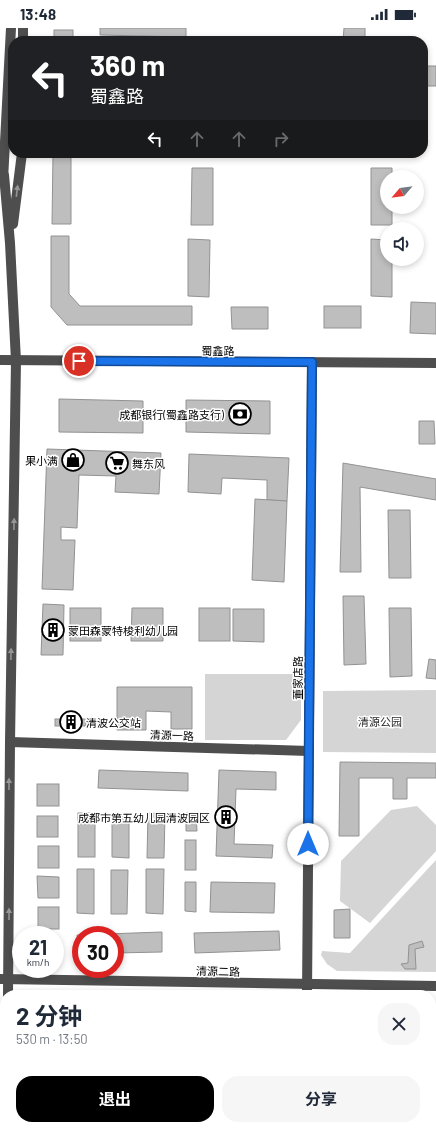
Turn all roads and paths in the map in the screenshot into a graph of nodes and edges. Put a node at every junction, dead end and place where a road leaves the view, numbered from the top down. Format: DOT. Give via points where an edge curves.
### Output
graph roads {
  1 [pos="8,91"];
  2 [pos="21,158"];
  3 [pos="4,175"];
  4 [pos="0,200"];
  5 [pos="10,243"];
  6 [pos="0,360"];
  7 [pos="16,361"];
  8 [pos="312,362"];
  9 [pos="436,363"];
  10 [pos="10,742"];
  11 [pos="309,751"];
  12 [pos="4,979"];
  13 [pos="307,984"];
  14 [pos="436,986"];
  15 [pos="7,990"];
  16 [pos="307,990"];
  1 -- 3 [label="street"];
  5 -- 2 [label="street, one-way"];
  3 -- 4 [label="street"];
  3 -- 5 [label="street"];
  5 -- 7 [label="street"];
  6 -- 7 [label="street, 蜀鑫路"];
  7 -- 8 [label="street, 蜀鑫路"];
  10 -- 7 [label="street, one-way"];
  8 -- 9 [label="street, 蜀鑫路"];
  8 -- 11 [label="street, 董家店路"];
  10 -- 11 [label="street, 清源一路"];
  12 -- 10 [label="street, one-way"];
  11 -- 13 [label="street, 董家店路"];
  12 -- 13 [label="street, 清源二路"];
  12 -- 15 [label="street"];
  13 -- 14 [label="street, 清源二路"];
  13 -- 16 [label="street, 董家店路"];
}
